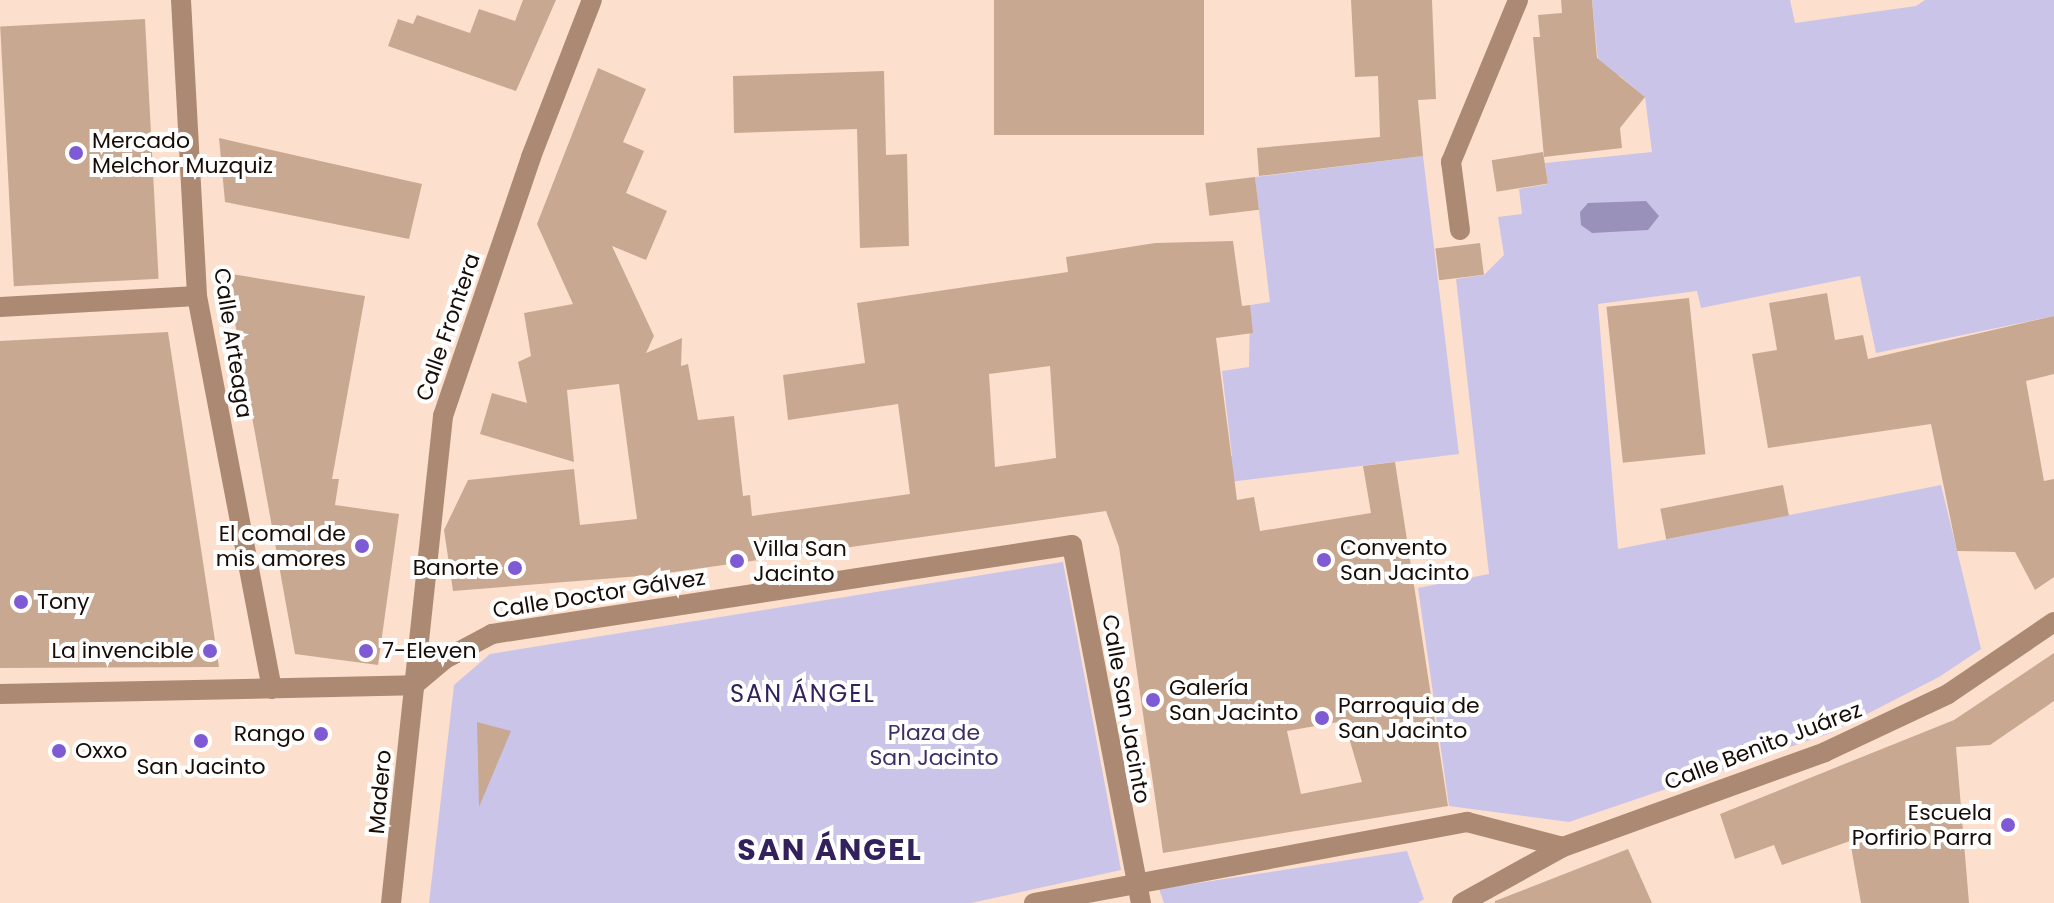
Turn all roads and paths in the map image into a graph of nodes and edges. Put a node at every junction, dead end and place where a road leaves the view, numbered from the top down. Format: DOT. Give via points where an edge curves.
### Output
graph roads {
  1 [pos="181,0"];
  2 [pos="592,0"];
  3 [pos="1518,0"];
  4 [pos="1460,230"];
  5 [pos="197,296"];
  6 [pos="0,307"];
  7 [pos="1072,545"];
  8 [pos="2054,622"];
  9 [pos="414,685"];
  10 [pos="272,689"];
  11 [pos="0,694"];
  12 [pos="1563,847"];
  13 [pos="1133,881"];
  14 [pos="391,903"];
  15 [pos="1034,903"];
  16 [pos="1141,903"];
  17 [pos="1462,903"];
  1 -- 5 [label="street, Calle Arteaga"];
  2 -- 9 [label="street, Calle Frontera" via="531,157 443,416"];
  3 -- 4 [label="street" via="1451,162"];
  5 -- 6 [label="street"];
  5 -- 10 [label="street, Calle Arteaga"];
  7 -- 9 [label="street, Calle Doctor Gálvez" via="492,634 445,659"];
  7 -- 13 [label="street, Calle San Jacinto"];
  8 -- 12 [label="street, Calle Benito Juárez" via="1948,694 1825,752"];
  9 -- 10 [label="street"];
  9 -- 14 [label="street, Madero"];
  10 -- 11 [label="street"];
  12 -- 13 [label="street" via="1467,822"];
  12 -- 17 [label="street, Calle Benito Juárez"];
  13 -- 15 [label="street"];
  13 -- 16 [label="street, Calle San Jacinto"];
}
